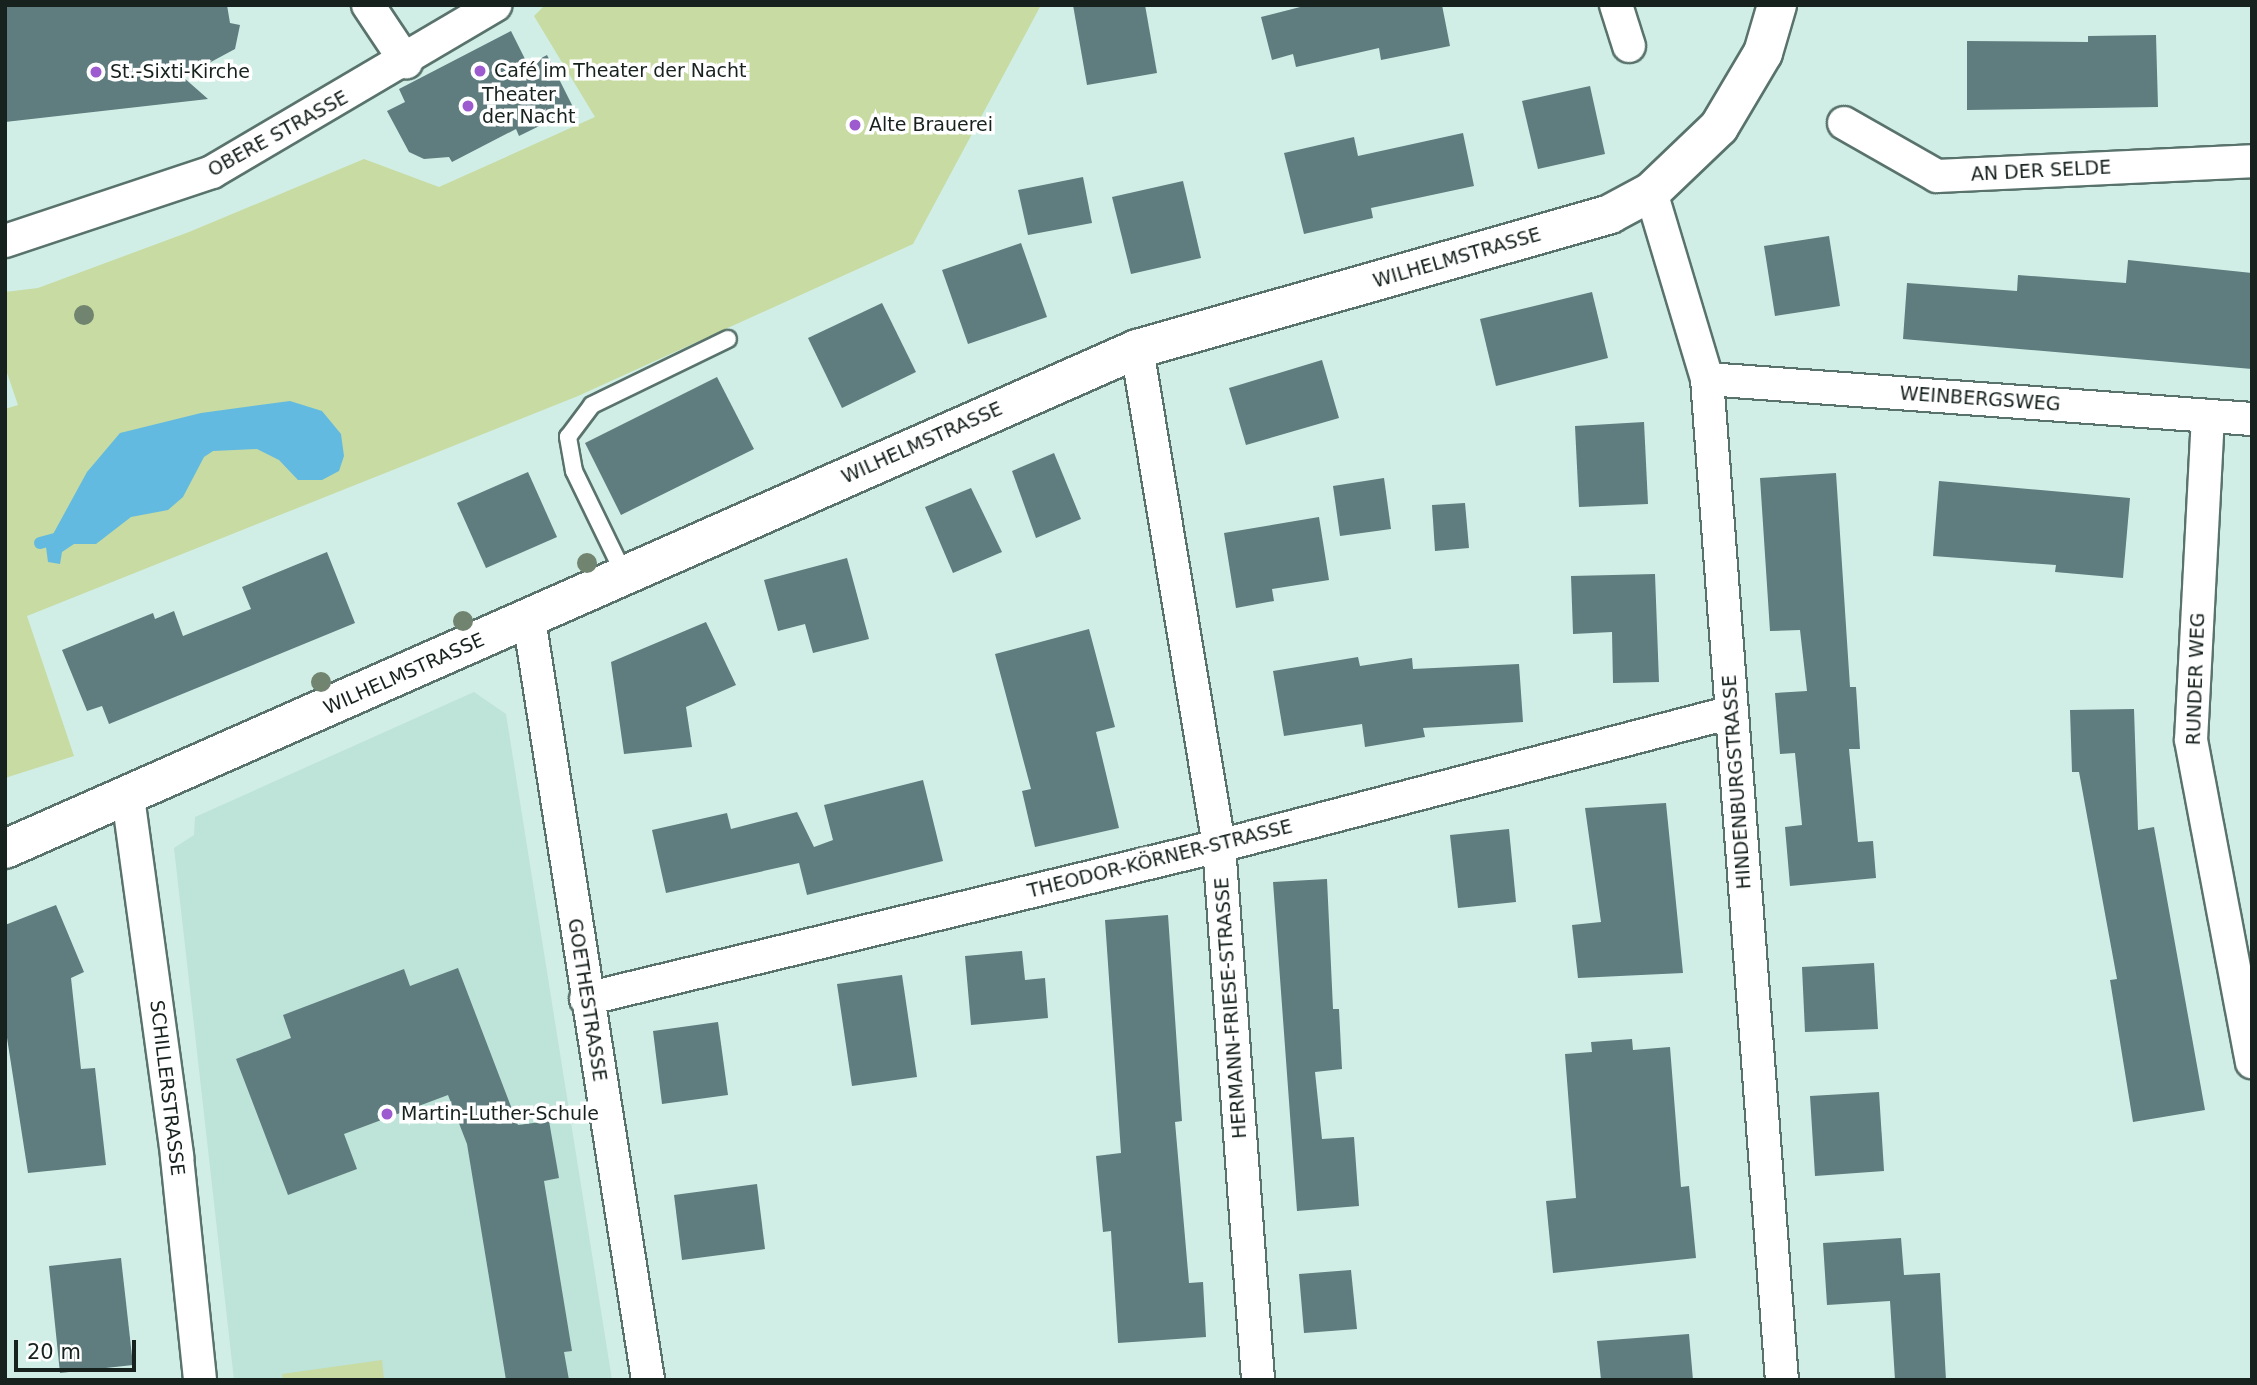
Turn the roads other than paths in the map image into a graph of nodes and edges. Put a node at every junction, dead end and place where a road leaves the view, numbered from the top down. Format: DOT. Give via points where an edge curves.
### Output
graph roads {
  1 [pos="368,5"];
  2 [pos="495,5"];
  3 [pos="1616,5"];
  4 [pos="1777,5"];
  5 [pos="1629,46"];
  6 [pos="406,62"];
  7 [pos="1844,122"];
  8 [pos="2252,161"];
  9 [pos="1651,192"];
  10 [pos="5,240"];
  11 [pos="728,339"];
  12 [pos="1137,349"];
  13 [pos="1707,379"];
  14 [pos="2208,416"];
  15 [pos="2252,419"];
  16 [pos="625,576"];
  17 [pos="529,619"];
  18 [pos="1732,712"];
  19 [pos="128,797"];
  20 [pos="1219,846"];
  21 [pos="5,849"];
  22 [pos="586,999"];
  23 [pos="2252,1062"];
  24 [pos="200,1380"];
  25 [pos="648,1380"];
  26 [pos="1258,1380"];
  27 [pos="1782,1380"];
  1 -- 6 [label="street"];
  2 -- 6 [label="street, OBERE STRASSE"];
  3 -- 5 [label="street"];
  4 -- 9 [label="street, WILHELMSTRASSE" via="1763,53 1719,127"];
  6 -- 10 [label="street, OBERE STRASSE" via="212,172"];
  7 -- 8 [label="street, AN DER SELDE" via="1937,176"];
  9 -- 12 [label="street, WILHELMSTRASSE" via="1610,215"];
  9 -- 13 [label="street, HINDENBURGSTRASSE"];
  11 -- 16 [label="lane" via="592,405 568,437 575,471"];
  12 -- 16 [label="street, WILHELMSTRASSE"];
  12 -- 20 [label="street, HERMANN-FRIESE-STRASSE"];
  13 -- 14 [label="street, WEINBERGSWEG"];
  13 -- 18 [label="street, HINDENBURGSTRASSE"];
  14 -- 15 [label="street, WEINBERGSWEG"];
  14 -- 23 [label="street, RUNDER WEG" via="2191,740"];
  16 -- 17 [label="street, WILHELMSTRASSE"];
  17 -- 19 [label="street, WILHELMSTRASSE"];
  17 -- 22 [label="street, GOETHESTRASSE"];
  18 -- 20 [label="street, THEODOR-KÖRNER-STRASSE"];
  18 -- 27 [label="street, HINDENBURGSTRASSE"];
  19 -- 21 [label="street, WILHELMSTRASSE"];
  19 -- 24 [label="street, SCHILLERSTRASSE" via="177,1157"];
  20 -- 22 [label="street, THEODOR-KÖRNER-STRASSE"];
  20 -- 26 [label="street, HERMANN-FRIESE-STRASSE"];
  22 -- 25 [label="street, GOETHESTRASSE"];
}
